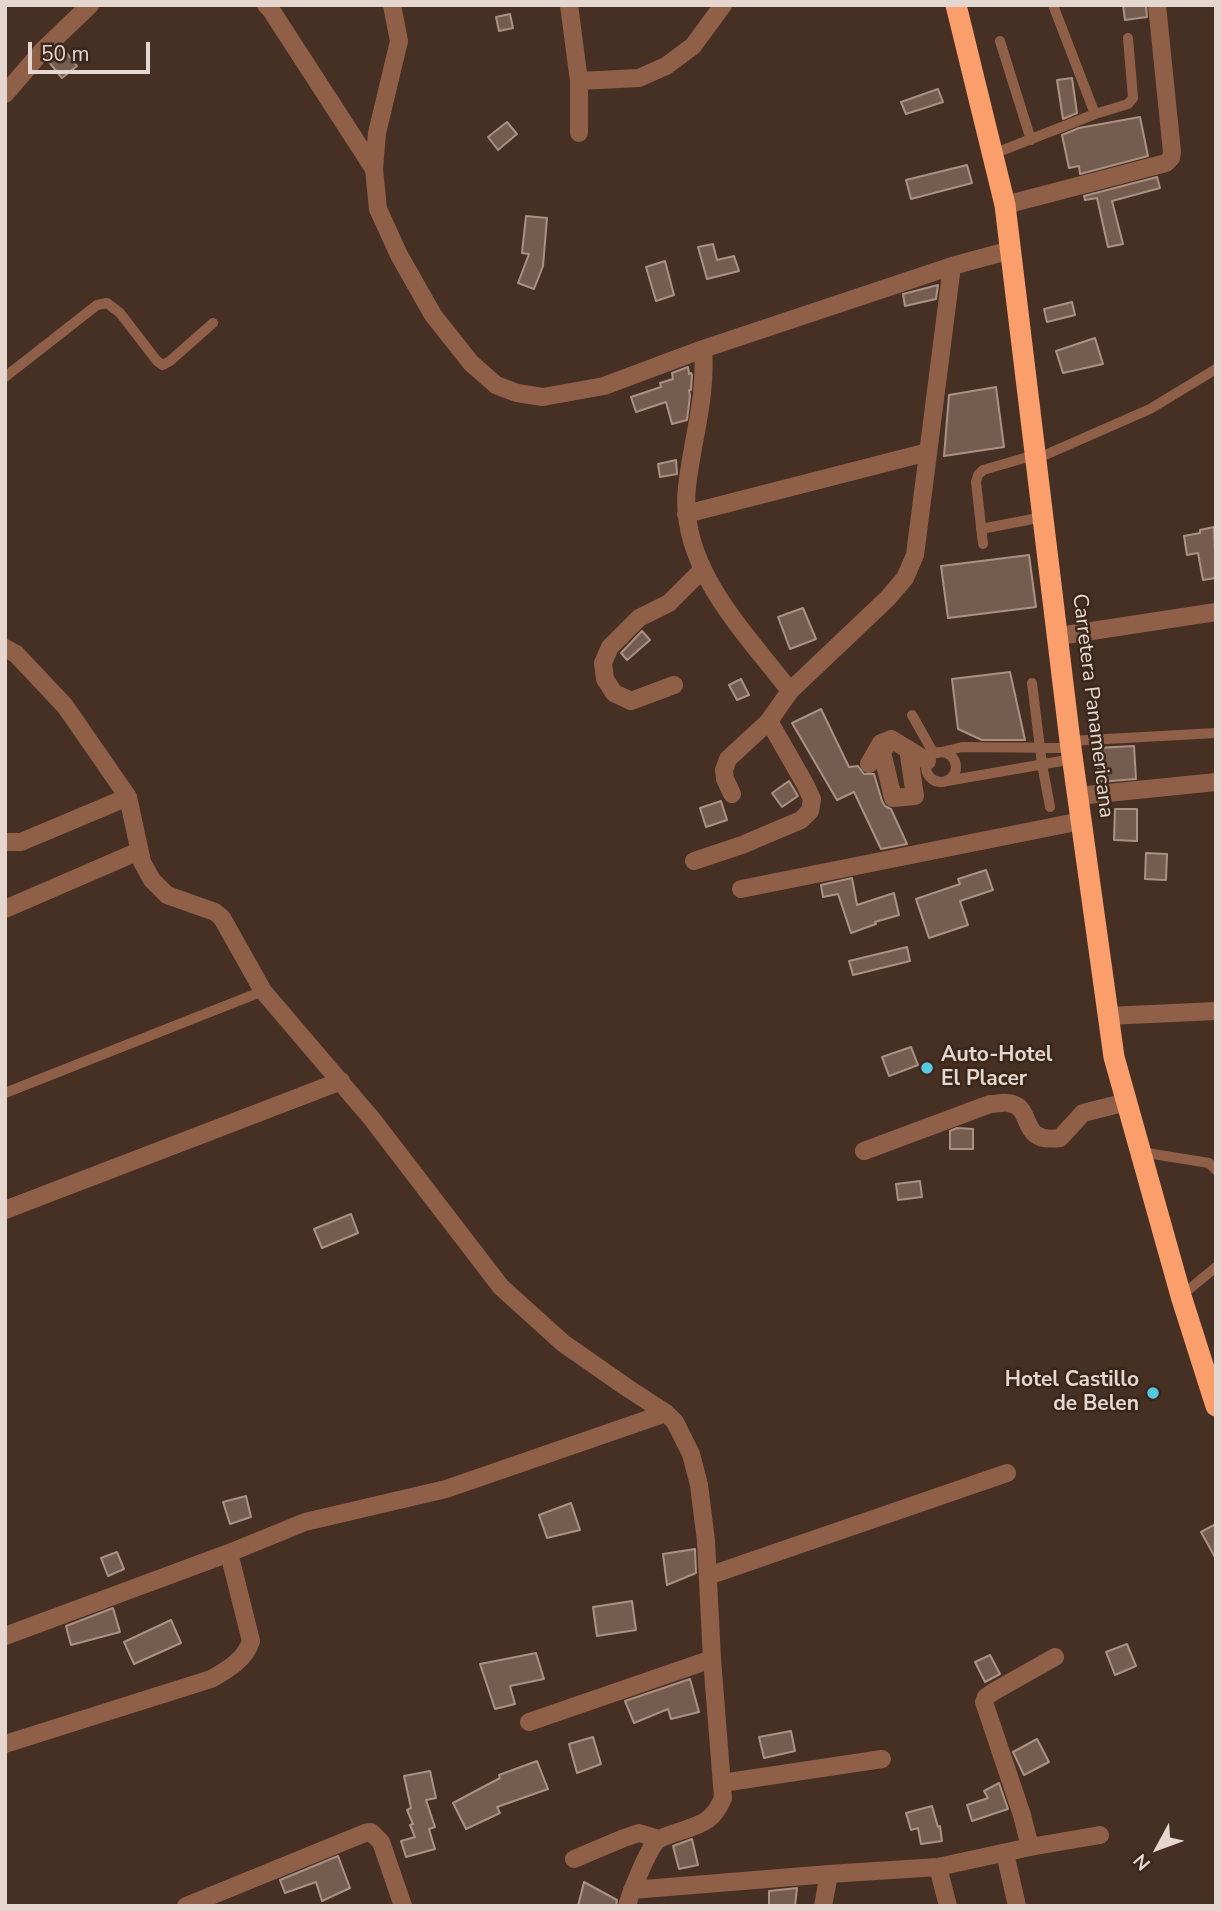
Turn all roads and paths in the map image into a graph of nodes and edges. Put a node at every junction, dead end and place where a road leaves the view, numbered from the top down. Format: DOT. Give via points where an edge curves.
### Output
graph roads {
  1 [pos="90,5"];
  2 [pos="266,5"];
  3 [pos="391,5"];
  4 [pos="569,5"];
  5 [pos="723,5"];
  6 [pos="956,5"];
  7 [pos="1053,5"];
  8 [pos="1157,5"];
  9 [pos="1128,38"];
  10 [pos="1000,41"];
  11 [pos="579,81"];
  12 [pos="5,94"];
  13 [pos="1095,114"];
  14 [pos="579,134"];
  15 [pos="1031,140"];
  16 [pos="993,154"];
  17 [pos="374,169"];
  18 [pos="1005,205"];
  19 [pos="1011,250"];
  20 [pos="952,266"];
  21 [pos="213,323"];
  22 [pos="703,349"];
  23 [pos="1216,369"];
  24 [pos="5,377"];
  25 [pos="928,452"];
  26 [pos="1035,457"];
  27 [pos="686,514"];
  28 [pos="1043,517"];
  29 [pos="981,529"];
  30 [pos="983,544"];
  31 [pos="702,570"];
  32 [pos="1216,612"];
  33 [pos="1059,636"];
  34 [pos="5,648"];
  35 [pos="1032,683"];
  36 [pos="674,685"];
  37 [pos="790,691"];
  38 [pos="912,715"];
  39 [pos="769,721"];
  40 [pos="1216,733"];
  41 [pos="891,739"];
  42 [pos="1040,748"];
  43 [pos="908,749"];
  44 [pos="1072,749"];
  45 [pos="933,756"];
  46 [pos="869,764"];
  47 [pos="1042,764"];
  48 [pos="947,781"];
  49 [pos="1216,782"];
  50 [pos="732,794"];
  51 [pos="1078,796"];
  52 [pos="128,797"];
  53 [pos="1051,807"];
  54 [pos="1081,821"];
  55 [pos="5,842"];
  56 [pos="139,851"];
  57 [pos="694,861"];
  58 [pos="741,889"];
  59 [pos="5,909"];
  60 [pos="263,990"];
  61 [pos="1216,1011"];
  62 [pos="1108,1016"];
  63 [pos="341,1081"];
  64 [pos="5,1093"];
  65 [pos="1127,1102"];
  66 [pos="864,1151"];
  67 [pos="1140,1152"];
  68 [pos="1216,1170"];
  69 [pos="5,1210"];
  70 [pos="1216,1267"];
  71 [pos="1181,1296"];
  72 [pos="1216,1406"];
  73 [pos="666,1413"];
  74 [pos="1007,1473"];
  75 [pos="229,1553"];
  76 [pos="708,1576"];
  77 [pos="5,1636"];
  78 [pos="1055,1657"];
  79 [pos="712,1660"];
  80 [pos="528,1722"];
  81 [pos="5,1744"];
  82 [pos="882,1759"];
  83 [pos="722,1783"];
  84 [pos="1100,1835"];
  85 [pos="659,1839"];
  86 [pos="1030,1847"];
  87 [pos="1005,1853"];
  88 [pos="573,1859"];
  89 [pos="938,1867"];
  90 [pos="829,1874"];
  91 [pos="630,1898"];
  92 [pos="186,1906"];
  93 [pos="403,1906"];
  94 [pos="823,1906"];
  95 [pos="948,1906"];
  96 [pos="1017,1906"];
  1 -- 12 [label="street"];
  2 -- 17 [label="street"];
  3 -- 17 [label="street" via="399,41 377,133"];
  4 -- 11 [label="street"];
  5 -- 11 [label="street" via="693,46 666,66 639,78"];
  6 -- 16 [label="highway, Carretera Panamericana"];
  7 -- 13 [label="lane"];
  8 -- 18 [label="street" via="1171,159"];
  9 -- 13 [label="lane" via="1133,98 1128,104"];
  10 -- 15 [label="lane"];
  11 -- 14 [label="street"];
  13 -- 15 [label="lane"];
  15 -- 16 [label="lane"];
  16 -- 18 [label="highway, Carretera Panamericana"];
  17 -- 22 [label="street" via="378,209 426,303 471,363 496,385 542,397 604,386"];
  18 -- 19 [label="highway, Carretera Panamericana"];
  19 -- 20 [label="street"];
  19 -- 26 [label="highway, Carretera Panamericana"];
  20 -- 22 [label="street"];
  20 -- 25 [label="street"];
  21 -- 24 [label="lane" via="163,365 120,313 107,303 97,305"];
  22 -- 27 [label="street" via="705,373"];
  23 -- 26 [label="lane" via="1150,409"];
  25 -- 27 [label="street"];
  25 -- 37 [label="street" via="915,555 905,578"];
  26 -- 28 [label="highway, Carretera Panamericana"];
  26 -- 29 [label="lane" via="978,475"];
  27 -- 31 [label="street"];
  28 -- 29 [label="lane"];
  28 -- 33 [label="highway, Carretera Panamericana"];
  29 -- 30 [label="lane"];
  31 -- 36 [label="street" via="669,603 639,618 610,647 603,663 605,679 614,693 631,701"];
  31 -- 37 [label="street" via="714,593"];
  32 -- 33 [label="street"];
  33 -- 44 [label="highway, Carretera Panamericana"];
  34 -- 52 [label="street" via="65,706"];
  35 -- 42 [label="lane"];
  37 -- 39 [label="street"];
  38 -- 45 [label="lane"];
  39 -- 50 [label="street" via="728,759 725,779"];
  39 -- 57 [label="street" via="812,799 810,811 801,820"];
  40 -- 44 [label="lane"];
  41 -- 43 [label="street"];
  41 -- 43 [label="street" via="881,752 893,798 915,796"];
  41 -- 46 [label="street" via="881,743"];
  42 -- 44 [label="lane"];
  42 -- 45 [label="lane" via="962,747"];
  42 -- 47 [label="lane"];
  43 -- 45 [label="street"];
  44 -- 47 [label="lane"];
  44 -- 51 [label="highway, Carretera Panamericana"];
  45 -- 48 [label="lane" via="929,776"];
  45 -- 48 [label="lane" via="948,754 954,761 954,775"];
  47 -- 48 [label="lane"];
  47 -- 53 [label="lane"];
  49 -- 51 [label="street"];
  51 -- 54 [label="highway, Carretera Panamericana"];
  52 -- 55 [label="street" via="21,842"];
  52 -- 56 [label="street"];
  54 -- 58 [label="street"];
  54 -- 62 [label="highway, Carretera Panamericana"];
  56 -- 59 [label="street"];
  56 -- 60 [label="street" via="152,880 167,895 222,918"];
  60 -- 63 [label="street"];
  60 -- 64 [label="lane"];
  61 -- 62 [label="street"];
  62 -- 65 [label="highway, Carretera Panamericana"];
  63 -- 69 [label="street"];
  63 -- 73 [label="street" via="501,1287 563,1343"];
  65 -- 66 [label="street" via="1083,1114 1060,1138 1050,1140 1031,1131 1017,1105 990,1104"];
  65 -- 67 [label="highway, Carretera Panamericana"];
  67 -- 68 [label="lane" via="1209,1163"];
  67 -- 71 [label="highway, Carretera Panamericana"];
  70 -- 71 [label="lane"];
  71 -- 72 [label="highway, Carretera Panamericana"];
  73 -- 75 [label="street" via="446,1489 305,1522"];
  73 -- 76 [label="street" via="691,1454 699,1485"];
  74 -- 76 [label="street"];
  75 -- 77 [label="street"];
  75 -- 81 [label="street" via="251,1641 232,1668 211,1679"];
  76 -- 79 [label="street"];
  78 -- 86 [label="street" via="985,1697 984,1702"];
  79 -- 80 [label="street"];
  79 -- 83 [label="street"];
  82 -- 83 [label="street"];
  83 -- 85 [label="street" via="723,1798 708,1821"];
  84 -- 86 [label="street"];
  85 -- 88 [label="street" via="639,1833"];
  85 -- 91 [label="street"];
  86 -- 87 [label="street"];
  87 -- 89 [label="street"];
  87 -- 96 [label="street"];
  89 -- 90 [label="street"];
  89 -- 95 [label="street"];
  90 -- 91 [label="street"];
  90 -- 94 [label="street"];
  92 -- 93 [label="street" via="372,1832 381,1842"];
}
